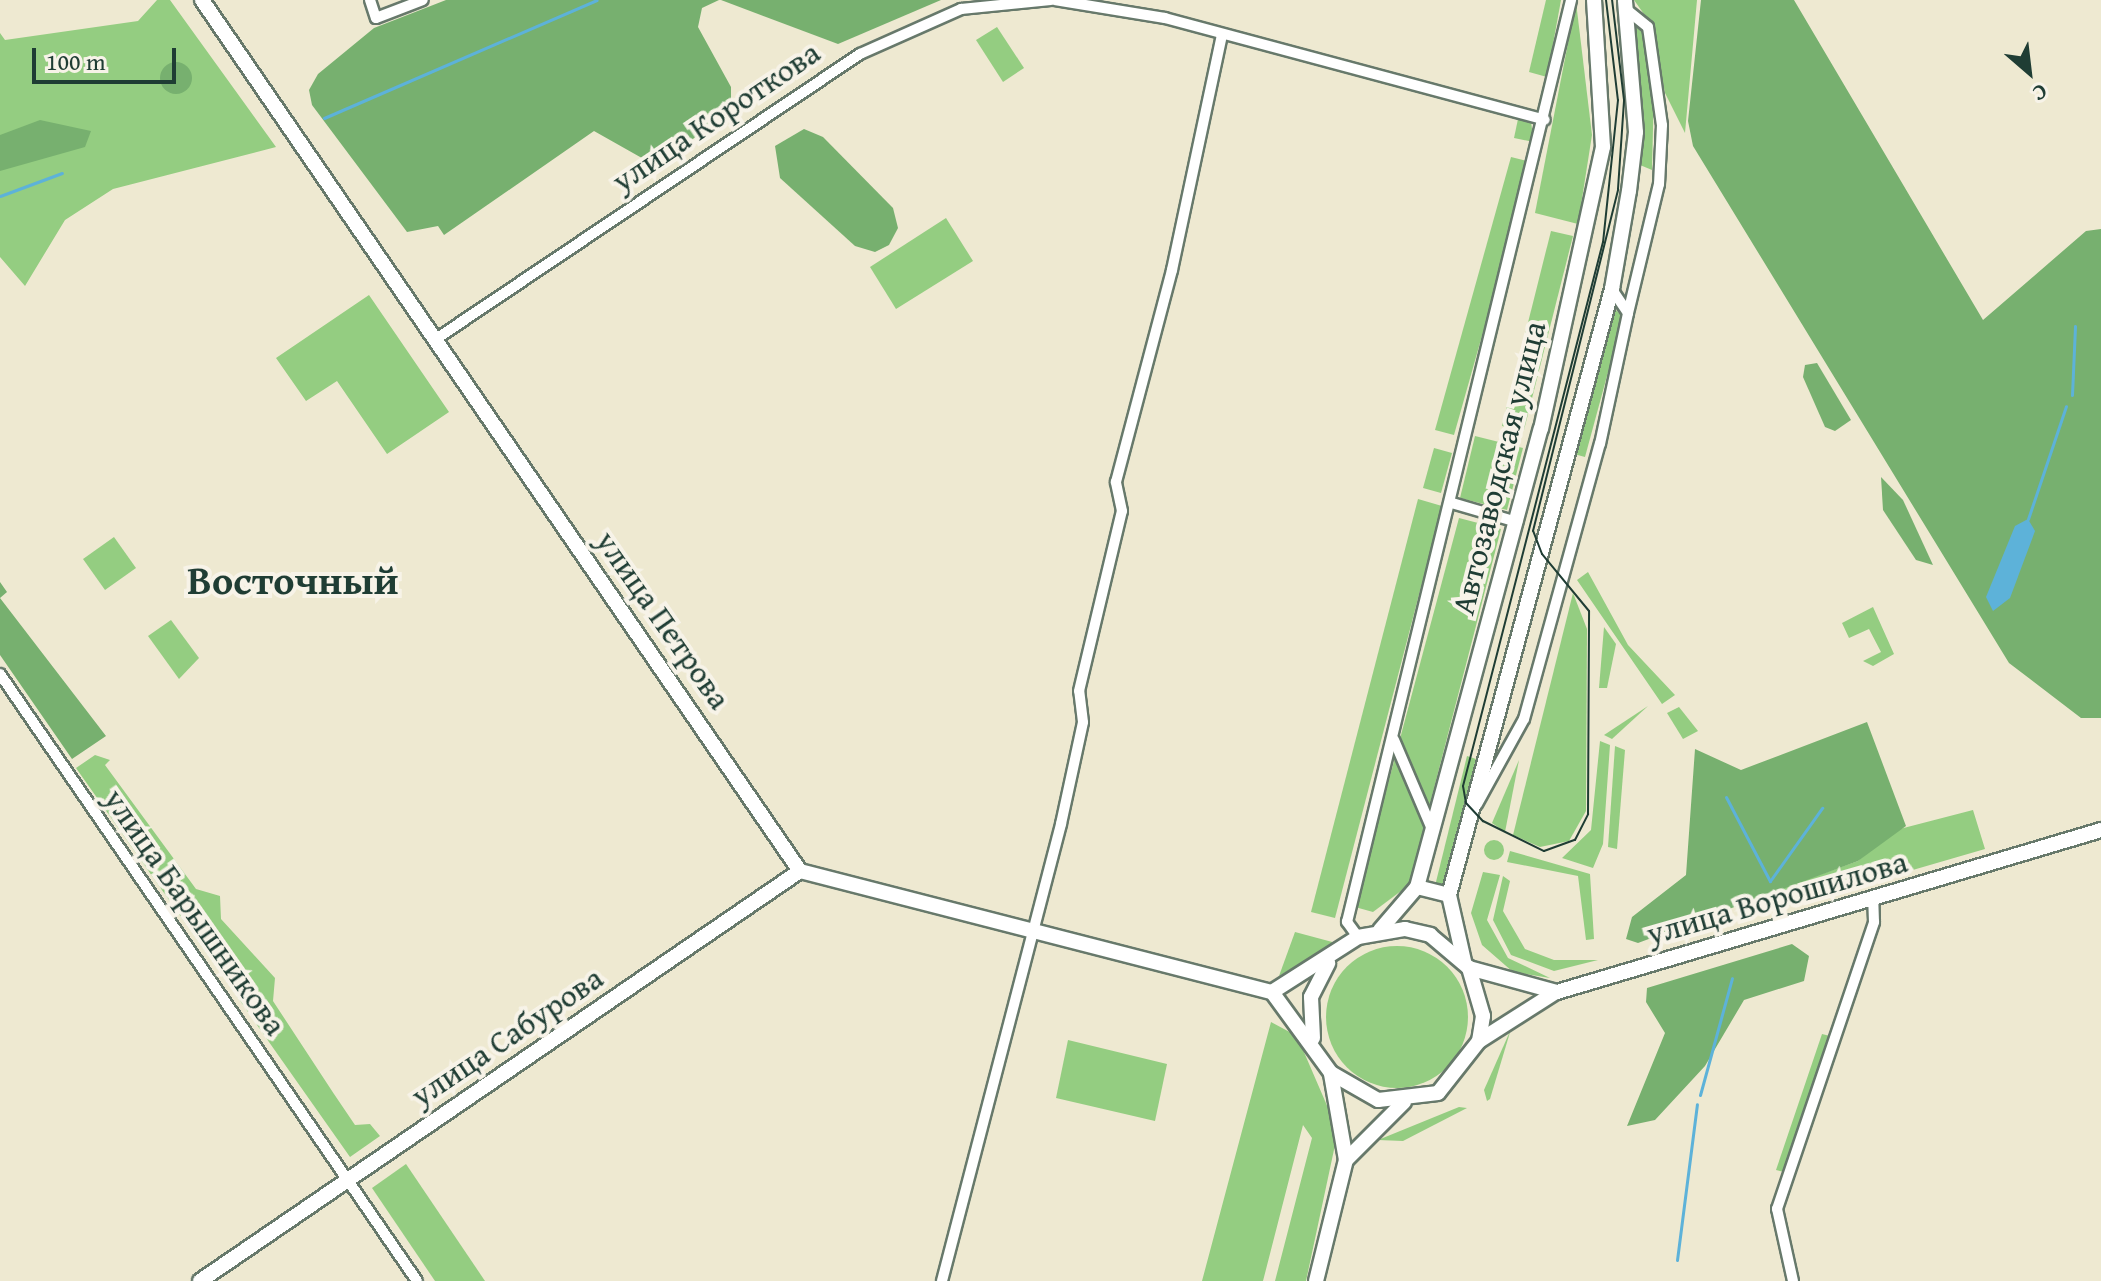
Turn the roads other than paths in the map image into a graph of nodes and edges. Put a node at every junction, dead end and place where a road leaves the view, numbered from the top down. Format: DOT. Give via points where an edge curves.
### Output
graph roads {
  1 [pos="202,0"];
  2 [pos="370,0"];
  3 [pos="423,0"];
  4 [pos="1053,0"];
  5 [pos="1571,0"];
  6 [pos="1594,0"];
  7 [pos="1626,5"];
  8 [pos="1222,35"];
  9 [pos="1545,120"];
  10 [pos="1612,289"];
  11 [pos="1628,313"];
  12 [pos="436,339"];
  13 [pos="1452,503"];
  14 [pos="1517,522"];
  15 [pos="0,674"];
  16 [pos="1394,740"];
  17 [pos="1469,816"];
  18 [pos="1432,829"];
  19 [pos="2101,830"];
  20 [pos="800,871"];
  21 [pos="1417,887"];
  22 [pos="1449,895"];
  23 [pos="1873,898"];
  24 [pos="1029,930"];
  25 [pos="1380,930"];
  26 [pos="1358,937"];
  27 [pos="1332,957"];
  28 [pos="1466,964"];
  29 [pos="1272,992"];
  30 [pos="1557,992"];
  31 [pos="1479,1041"];
  32 [pos="1314,1042"];
  33 [pos="1331,1073"];
  34 [pos="1404,1102"];
  35 [pos="1346,1160"];
  36 [pos="348,1179"];
  37 [pos="200,1281"];
  38 [pos="417,1281"];
  39 [pos="942,1281"];
  40 [pos="1316,1281"];
  41 [pos="1793,1281"];
  1 -- 12 [label="main road, улица Петрова"];
  2 -- 3 [label="street" via="376,18"];
  4 -- 8 [label="street, улица Короткова"];
  4 -- 12 [label="street, улица Короткова" via="961,9 860,54"];
  5 -- 9 [label="street, Автозаводская улица"];
  6 -- 14 [label="main road, Автозаводская улица" via="1603,147"];
  7 -- 10 [label="main road, Автозаводская улица" via="1636,132"];
  7 -- 11 [label="street, Автозаводская улица" via="1648,27 1662,125 1659,184"];
  8 -- 9 [label="street, улица Короткова"];
  8 -- 24 [label="street" via="1172,270 1116,482 1122,511 1079,691 1083,722"];
  9 -- 13 [label="street, Автозаводская улица"];
  10 -- 11 [label="street"];
  10 -- 17 [label="main road, Автозаводская улица"];
  11 -- 17 [label="street, Автозаводская улица" via="1524,719"];
  12 -- 20 [label="main road, улица Петрова"];
  13 -- 14 [label="street"];
  13 -- 16 [label="street, Автозаводская улица"];
  14 -- 18 [label="main road, Автозаводская улица"];
  15 -- 36 [label="street, улица Барышникова"];
  16 -- 18 [label="street"];
  16 -- 26 [label="street, Автозаводская улица" via="1347,922"];
  17 -- 22 [label="main road, Автозаводская улица"];
  18 -- 21 [label="main road, Автозаводская улица"];
  19 -- 23 [label="main road, улица Ворошилова"];
  20 -- 24 [label="main road"];
  20 -- 36 [label="main road, улица Сабурова"];
  21 -- 22 [label="main road"];
  21 -- 25 [label="main road, Автозаводская улица"];
  22 -- 28 [label="main road, Автозаводская улица"];
  23 -- 30 [label="main road, улица Ворошилова"];
  23 -- 41 [label="street" via="1874,922 1777,1209"];
  24 -- 29 [label="main road"];
  24 -- 39 [label="street"];
  25 -- 26 [label="main road"];
  25 -- 28 [label="main road" via="1430,935"];
  26 -- 27 [label="main road"];
  27 -- 29 [label="main road"];
  27 -- 32 [label="main road" via="1311,997"];
  28 -- 30 [label="main road"];
  28 -- 31 [label="main road" via="1481,1003"];
  29 -- 32 [label="main road"];
  30 -- 31 [label="main road, улица Ворошилова"];
  31 -- 34 [label="main road" via="1438,1093"];
  32 -- 33 [label="main road"];
  33 -- 34 [label="main road" via="1354,1091"];
  33 -- 35 [label="main road"];
  34 -- 35 [label="main road"];
  35 -- 40 [label="main road"];
  36 -- 37 [label="main road, улица Сабурова"];
  36 -- 38 [label="street"];
}
